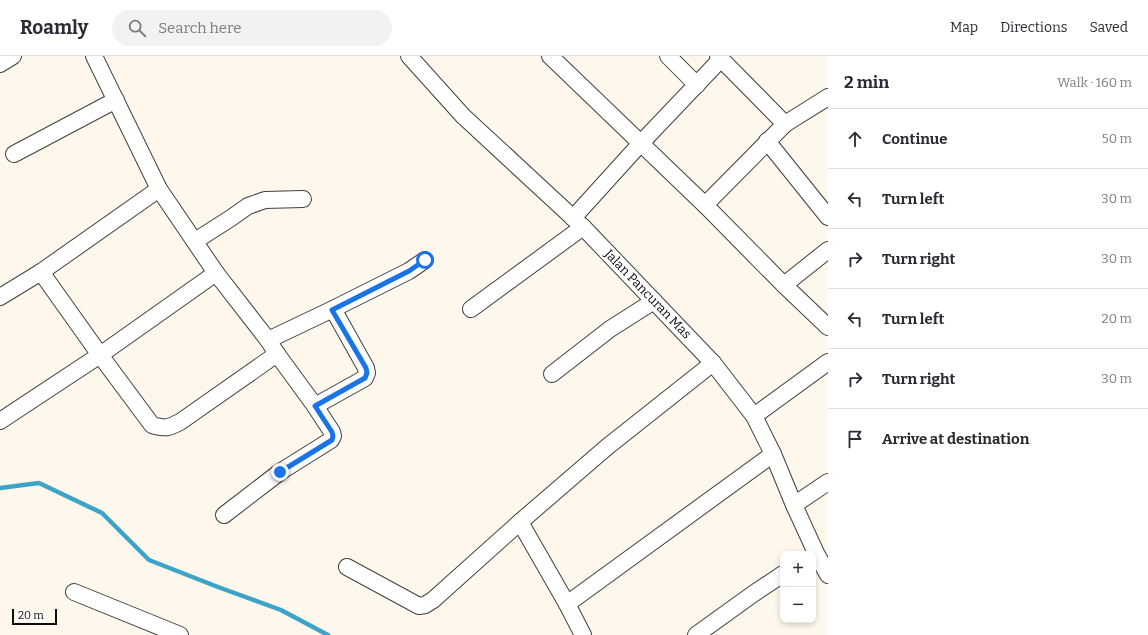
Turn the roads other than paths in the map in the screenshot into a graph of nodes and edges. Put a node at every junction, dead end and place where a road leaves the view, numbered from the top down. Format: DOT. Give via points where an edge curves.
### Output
graph roads {
  1 [pos="13,56"];
  2 [pos="94,56"];
  3 [pos="409,56"];
  4 [pos="550,56"];
  5 [pos="668,56"];
  6 [pos="720,58"];
  7 [pos="0,64"];
  8 [pos="697,85"];
  9 [pos="828,97"];
  10 [pos="116,100"];
  11 [pos="785,124"];
  12 [pos="767,142"];
  13 [pos="641,144"];
  14 [pos="14,154"];
  15 [pos="159,189"];
  16 [pos="303,199"];
  17 [pos="705,205"];
  18 [pos="828,217"];
  19 [pos="578,222"];
  20 [pos="195,241"];
  21 [pos="828,250"];
  22 [pos="425,260"];
  23 [pos="42,272"];
  24 [pos="216,273"];
  25 [pos="784,284"];
  26 [pos="0,297"];
  27 [pos="654,301"];
  28 [pos="332,310"];
  29 [pos="471,310"];
  30 [pos="828,327"];
  31 [pos="268,340"];
  32 [pos="277,354"];
  33 [pos="100,355"];
  34 [pos="713,362"];
  35 [pos="828,362"];
  36 [pos="552,374"];
  37 [pos="315,406"];
  38 [pos="754,416"];
  39 [pos="0,421"];
  40 [pos="773,454"];
  41 [pos="828,482"];
  42 [pos="794,505"];
  43 [pos="224,515"];
  44 [pos="520,522"];
  45 [pos="813,551"];
  46 [pos="816,557"];
  47 [pos="347,567"];
  48 [pos="828,575"];
  49 [pos="780,576"];
  50 [pos="74,592"];
  51 [pos="567,604"];
  52 [pos="180,635"];
  53 [pos="583,635"];
  54 [pos="696,635"];
  1 -- 7 [label="street"];
  2 -- 10 [label="street"];
  3 -- 19 [label="street, Jalan Pancuran Mas" via="463,116"];
  4 -- 13 [label="street"];
  5 -- 8 [label="street"];
  6 -- 8 [label="street"];
  6 -- 11 [label="street"];
  8 -- 13 [label="street"];
  9 -- 11 [label="street"];
  10 -- 14 [label="street"];
  10 -- 15 [label="street"];
  11 -- 12 [label="street"];
  12 -- 17 [label="street"];
  12 -- 18 [label="street"];
  13 -- 17 [label="street"];
  13 -- 19 [label="street"];
  15 -- 20 [label="street"];
  15 -- 23 [label="street"];
  16 -- 20 [label="street" via="264,200 248,206"];
  17 -- 25 [label="street"];
  19 -- 27 [label="street, Jalan Pancuran Mas"];
  19 -- 29 [label="street"];
  20 -- 24 [label="street"];
  21 -- 25 [label="street"];
  22 -- 28 [label="street" via="409,271"];
  23 -- 26 [label="street"];
  23 -- 33 [label="street"];
  24 -- 31 [label="street"];
  24 -- 33 [label="street"];
  25 -- 30 [label="street"];
  27 -- 34 [label="street, Jalan Pancuran Mas"];
  27 -- 36 [label="street" via="610,329"];
  28 -- 31 [label="street"];
  28 -- 37 [label="street" via="367,373 365,378"];
  31 -- 32 [label="street"];
  32 -- 33 [label="street" via="180,422 167,428 152,425"];
  32 -- 37 [label="street"];
  33 -- 39 [label="street"];
  34 -- 38 [label="street, Jalan Pancuran Mas"];
  34 -- 44 [label="street" via="607,446"];
  35 -- 38 [label="street"];
  37 -- 43 [label="street" via="332,432 332,440 280,472"];
  38 -- 40 [label="street, Jalan Pancuran Mas"];
  40 -- 42 [label="street, Jalan Pancuran Mas"];
  40 -- 51 [label="street"];
  41 -- 42 [label="street"];
  42 -- 45 [label="street, Jalan Pancuran Mas"];
  44 -- 47 [label="street" via="425,606 419,606"];
  44 -- 51 [label="street"];
  46 -- 48 [label="street, Jalan Pancuran Mas"];
  49 -- 54 [label="street"];
  50 -- 52 [label="street"];
  51 -- 53 [label="street"];
}
